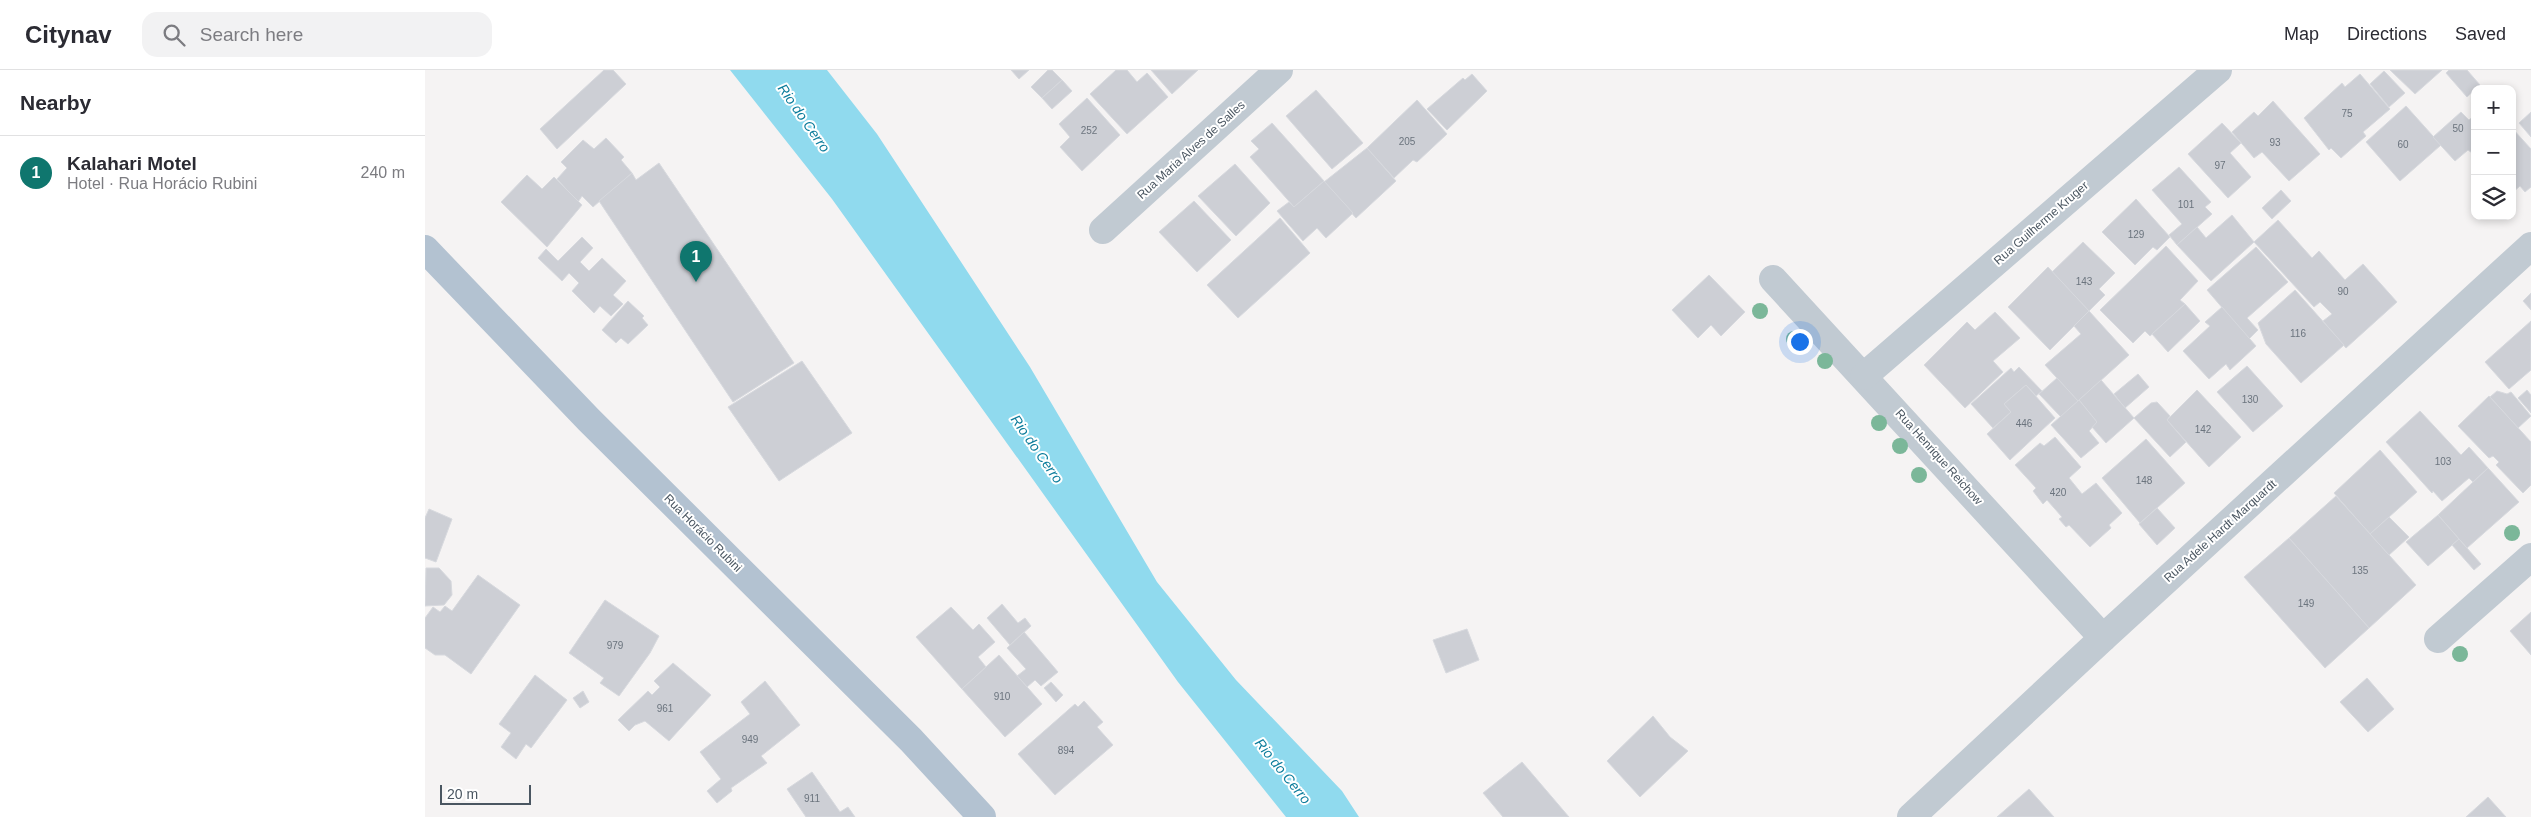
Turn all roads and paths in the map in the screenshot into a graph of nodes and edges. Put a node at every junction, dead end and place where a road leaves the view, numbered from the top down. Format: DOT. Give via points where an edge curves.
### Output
graph roads {
  1 [pos="1279,70"];
  2 [pos="2218,70"];
  3 [pos="1103,230"];
  4 [pos="2531,246"];
  5 [pos="425,249"];
  6 [pos="1773,279"];
  7 [pos="1864,376"];
  8 [pos="2531,557"];
  9 [pos="2103,638"];
  10 [pos="2438,639"];
  11 [pos="982,817"];
  12 [pos="1911,817"];
  1 -- 3 [label="street, Rua Maria Alves de Salles"];
  2 -- 7 [label="street, Rua Guilherme Kruger"];
  4 -- 9 [label="street, Rua Adele Hardt Marquardt"];
  5 -- 11 [label="main road, Rua Horácio Rubini" via="589,420 911,740"];
  6 -- 7 [label="street, Rua Henrique Reichow"];
  7 -- 9 [label="street, Rua Henrique Reichow"];
  8 -- 10 [label="street"];
  9 -- 12 [label="street, Rua Adele Hardt Marquardt"];
}
